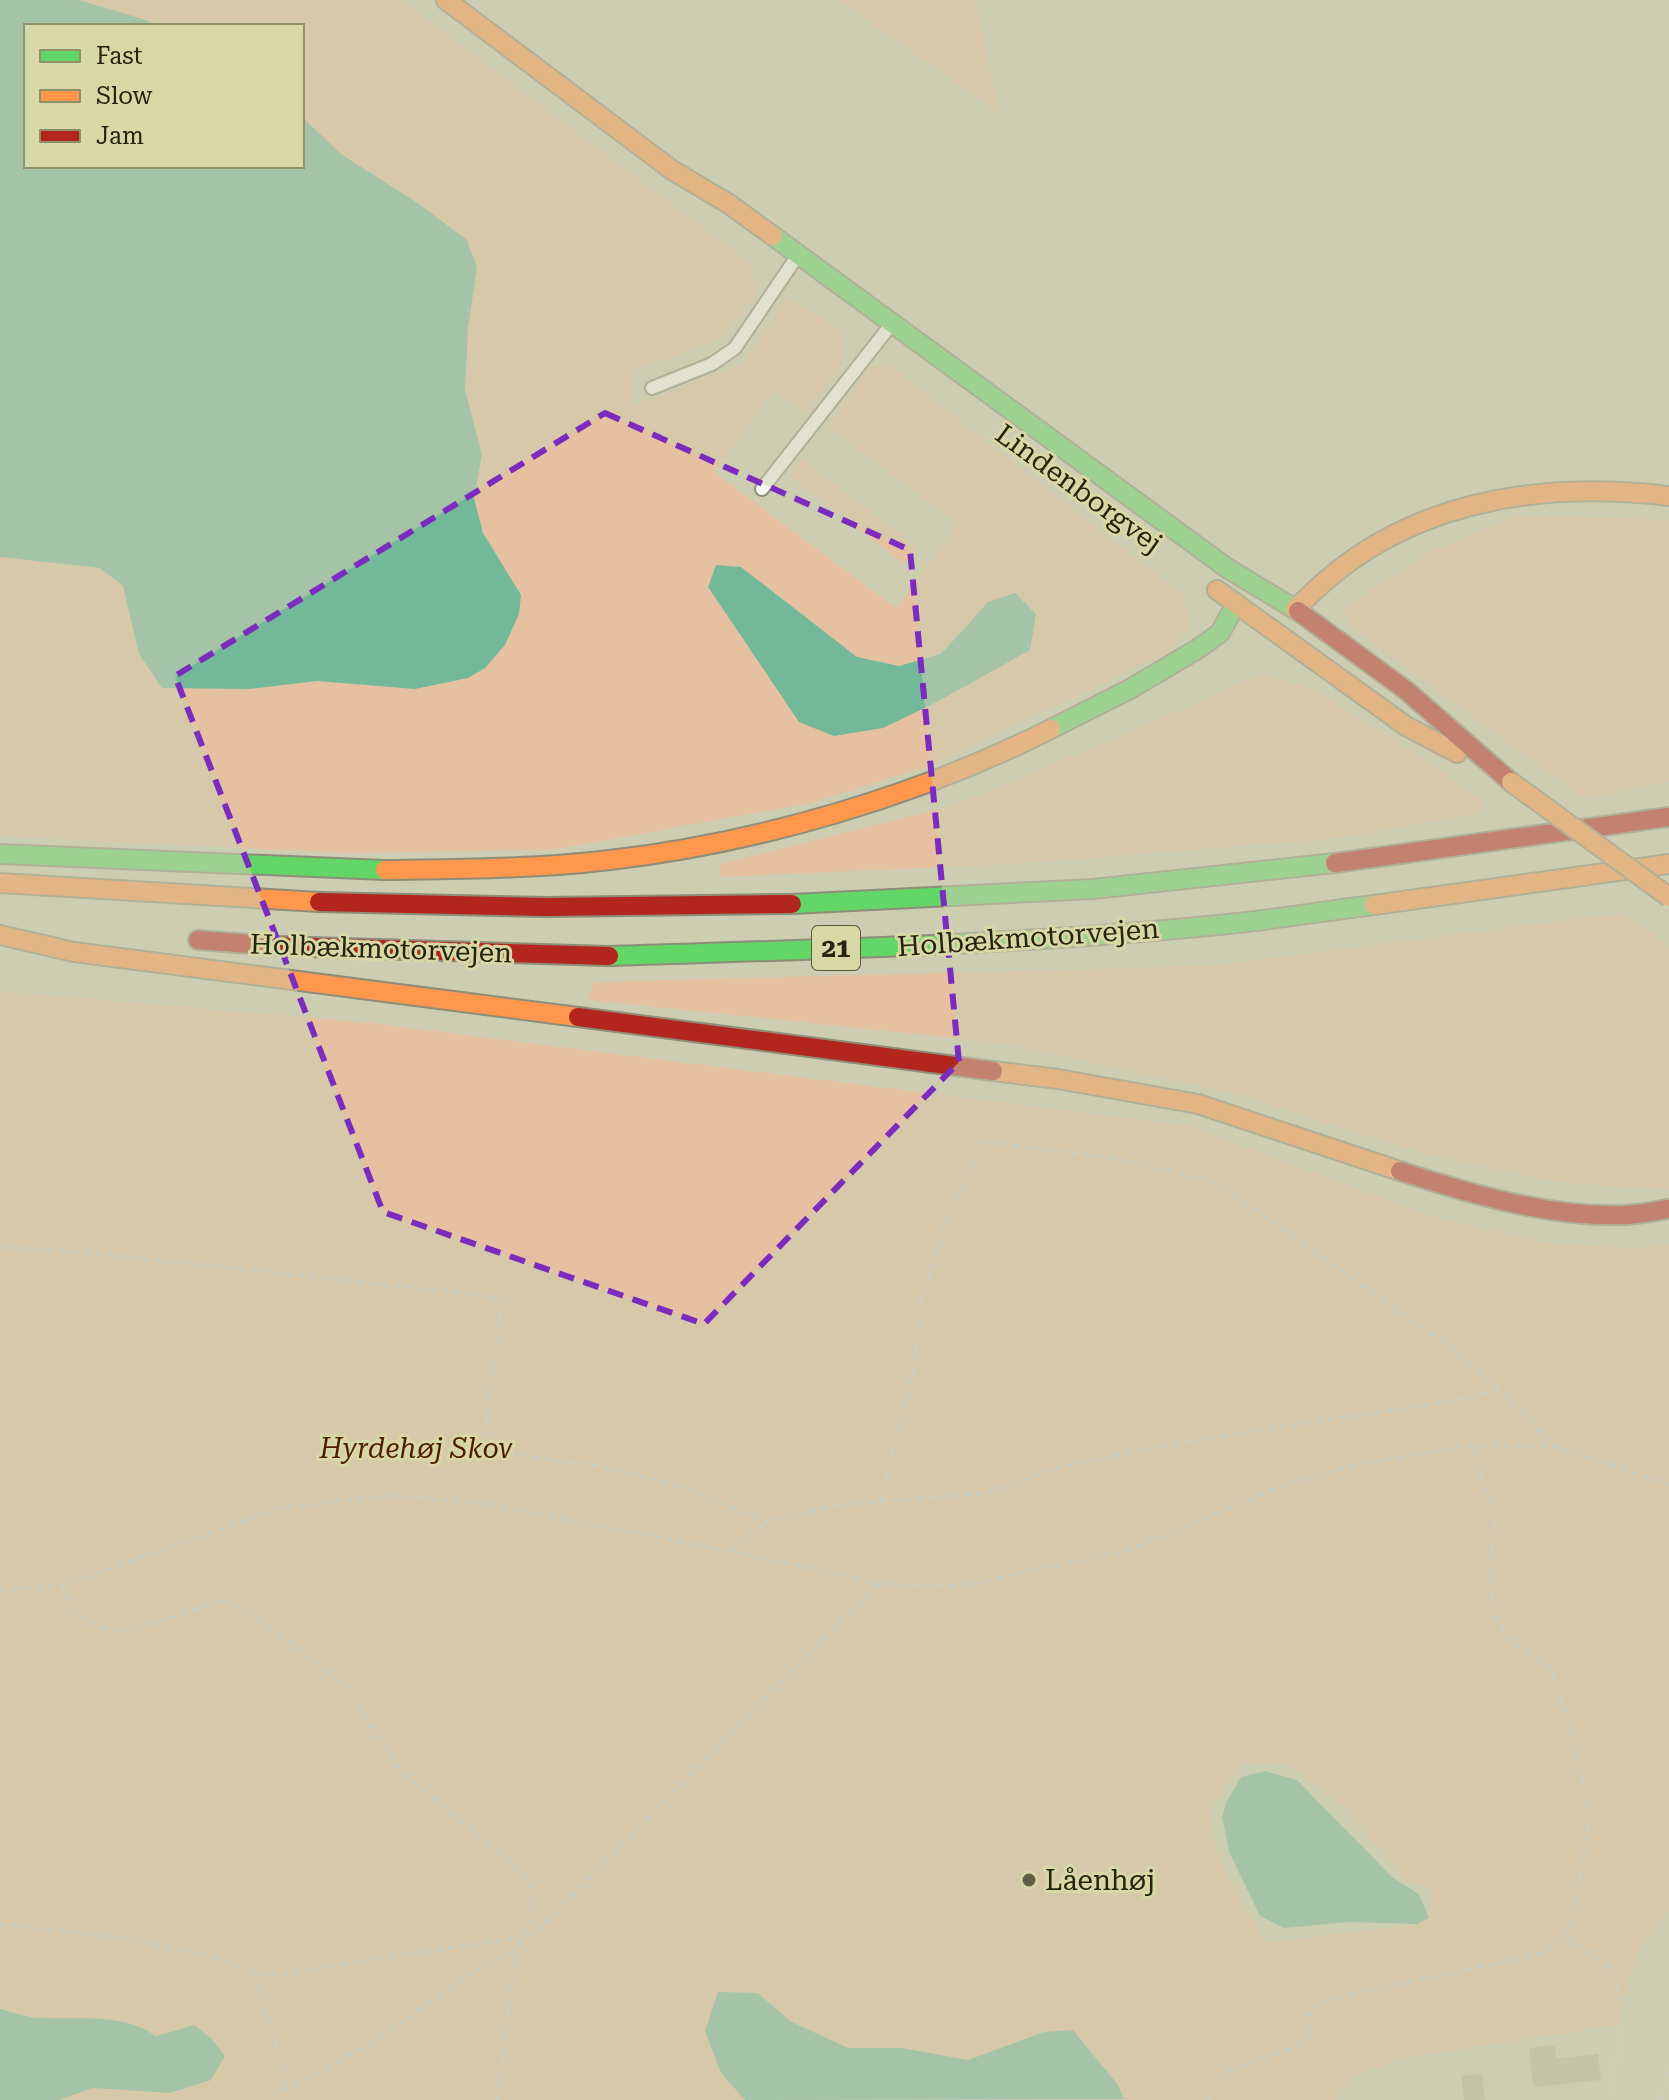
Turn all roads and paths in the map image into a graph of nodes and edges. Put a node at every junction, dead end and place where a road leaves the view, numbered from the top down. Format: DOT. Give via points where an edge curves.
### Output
graph roads {
  1 [pos="446,0"];
  2 [pos="672,170"];
  3 [pos="748,241"];
  4 [pos="798,255"];
  5 [pos="768,258"];
  6 [pos="792,276"];
  7 [pos="892,323"];
  8 [pos="652,388"];
  9 [pos="762,489"];
  10 [pos="1669,496"];
  11 [pos="1198,575"];
  12 [pos="1236,604"];
  13 [pos="1261,621"];
  14 [pos="1291,625"];
  15 [pos="1220,633"];
  16 [pos="1508,780"];
  17 [pos="1669,817"];
  18 [pos="0,854"];
  19 [pos="1669,864"];
  20 [pos="0,883"];
  21 [pos="1669,897"];
  22 [pos="0,925"];
  23 [pos="61,930"];
  24 [pos="0,935"];
  25 [pos="184,939"];
  26 [pos="1669,1209"];
  27 [pos="0,1247"];
  28 [pos="1501,1390"];
  29 [pos="1472,1445"];
  30 [pos="1554,1446"];
  31 [pos="1669,1484"];
  32 [pos="880,1502"];
  33 [pos="767,1522"];
  34 [pos="730,1551"];
  35 [pos="879,1583"];
  36 [pos="62,1585"];
  37 [pos="0,1591"];
  38 [pos="0,1924"];
  39 [pos="521,1937"];
  40 [pos="1566,1937"];
  41 [pos="516,1948"];
  42 [pos="254,1973"];
  43 [pos="1669,2067"];
  44 [pos="285,2088"];
  45 [pos="263,2100"];
  46 [pos="497,2100"];
  47 [pos="1208,2100"];
  48 [pos="1608,2100"];
  49 [pos="1662,2100"];
  1 -- 2 [label="main road, Lindenborgvej"];
  2 -- 3 [label="main road, Lindenborgvej"];
  2 -- 4 [label="main road, Lindenborgvej"];
  4 -- 6 [label="lane"];
  4 -- 7 [label="main road, Lindenborgvej"];
  5 -- 6 [label="main road"];
  6 -- 8 [label="lane" via="735,348 712,364"];
  7 -- 9 [label="lane"];
  7 -- 14 [label="main road, Lindenborgvej" via="1227,568"];
  10 -- 14 [label="main road" via="1627,488 1546,490 1443,513 1378,544 1318,584"];
  11 -- 12 [label="main road"];
  12 -- 13 [label="main road"];
  12 -- 15 [label="main road"];
  13 -- 14 [label="main road"];
  13 -- 15 [label="main road"];
  14 -- 16 [label="main road, Lindenborgvej" via="1407,691"];
  14 -- 16 [label="main road, Lindenborgvej" via="1406,726"];
  15 -- 18 [label="main road" via="1130,689 936,779 815,819 706,844 610,860 371,871"];
  16 -- 21 [label="main road, Lindenborgvej, bridge"];
  17 -- 20 [label="main road, Holbækmotorvejen / 21" via="1323,866 1094,889 846,902 578,908 321,901"];
  19 -- 25 [label="main road, Holbækmotorvejen / 21" via="1247,922 840,948 606,956"];
  22 -- 23 [label="main road"];
  24 -- 26 [label="main road" via="89,954 1058,1079 1198,1104 1477,1196 1625,1215"];
  27 -- 33 [label="path" via="469,1293 502,1301 485,1433 500,1452 599,1466 680,1486"];
  28 -- 30 [label="path"];
  28 -- 32 [label="path" via="1167,1445 1058,1468 987,1493"];
  28 -- 32 [label="path" via="1444,1343 1216,1182 1123,1160 982,1141 948,1214 922,1300 914,1368"];
  29 -- 30 [label="path"];
  29 -- 35 [label="path" via="1364,1463 1282,1486 1132,1549 971,1584"];
  29 -- 40 [label="path" via="1494,1518 1493,1612 1511,1641 1550,1668 1566,1711 1590,1816"];
  30 -- 31 [label="path"];
  32 -- 33 [label="path" via="838,1505"];
  33 -- 34 [label="path"];
  34 -- 35 [label="path"];
  34 -- 36 [label="path" via="482,1503 393,1495 280,1508"];
  35 -- 41 [label="path"];
  36 -- 37 [label="path"];
  36 -- 39 [label="path" via="76,1613 95,1626 126,1632 224,1600 251,1612 348,1688 400,1770 528,1878 535,1906"];
  38 -- 42 [label="path" via="116,1937 211,1956"];
  39 -- 41 [label="path"];
  39 -- 42 [label="path" via="280,1974"];
  40 -- 47 [label="path" via="1536,1955 1325,2000 1307,2016 1309,2035 1291,2048 1225,2072"];
  40 -- 48 [label="path" via="1609,1968 1622,2006"];
  41 -- 44 [label="path" via="385,2034"];
  41 -- 46 [label="path"];
  42 -- 44 [label="path"];
  43 -- 49 [label="path"];
  44 -- 45 [label="path"];
}
